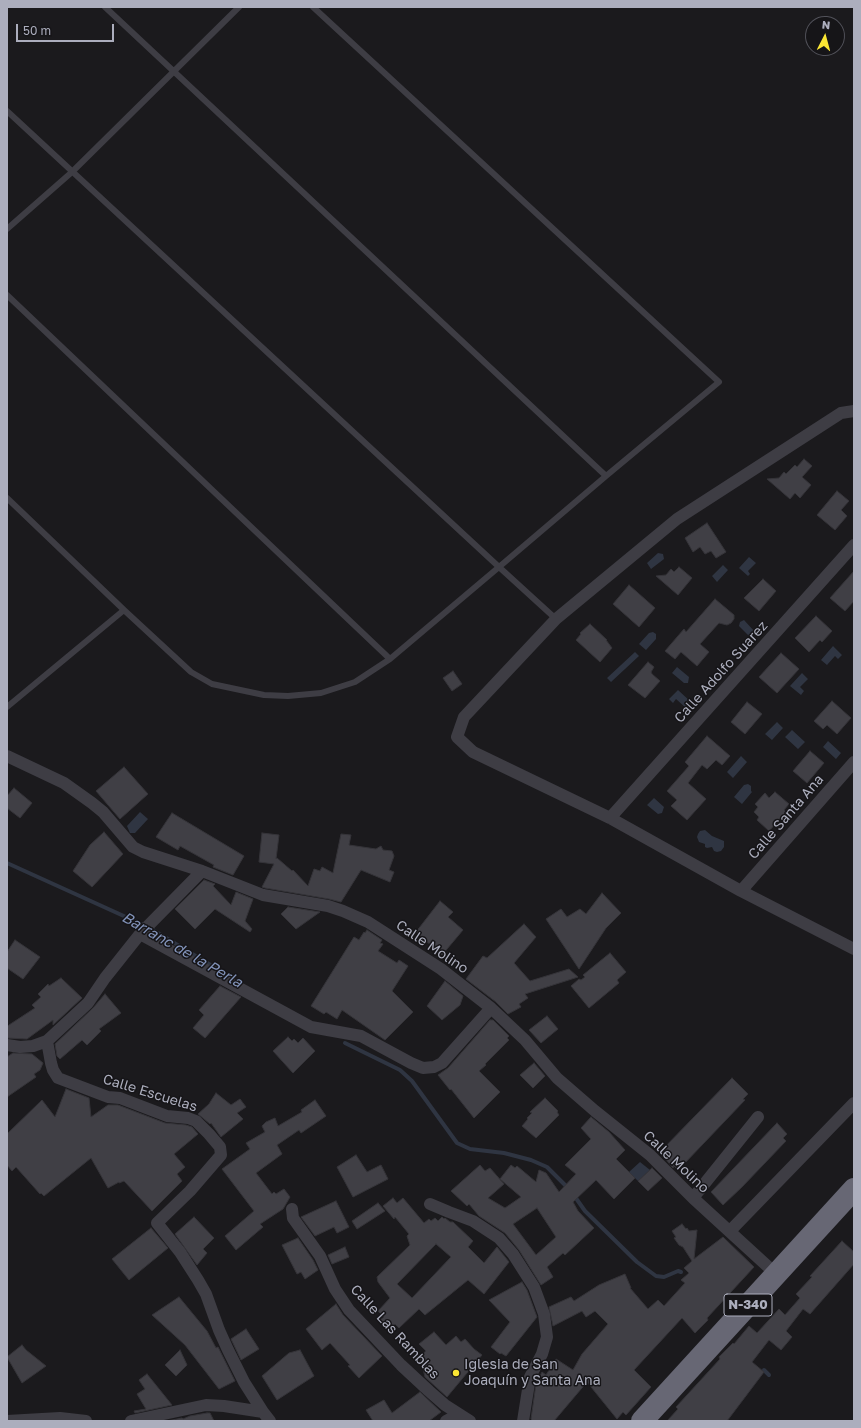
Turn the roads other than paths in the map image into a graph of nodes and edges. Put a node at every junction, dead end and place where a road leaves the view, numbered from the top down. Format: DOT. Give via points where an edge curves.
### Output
graph roads {
  1 [pos="105,7"];
  2 [pos="239,7"];
  3 [pos="313,7"];
  4 [pos="173,72"];
  5 [pos="7,111"];
  6 [pos="72,172"];
  7 [pos="7,229"];
  8 [pos="7,295"];
  9 [pos="854,411"];
  10 [pos="606,476"];
  11 [pos="7,498"];
  12 [pos="854,545"];
  13 [pos="499,567"];
  14 [pos="124,610"];
  15 [pos="556,619"];
  16 [pos="390,659"];
  17 [pos="7,707"];
  18 [pos="7,756"];
  19 [pos="854,762"];
  20 [pos="610,818"];
  21 [pos="202,871"];
  22 [pos="741,891"];
  23 [pos="140,934"];
  24 [pos="854,949"];
  25 [pos="491,1008"];
  26 [pos="47,1042"];
  27 [pos="7,1045"];
  28 [pos="854,1103"];
  29 [pos="758,1117"];
  30 [pos="854,1189"];
  31 [pos="693,1198"];
  32 [pos="430,1204"];
  33 [pos="292,1209"];
  34 [pos="730,1231"];
  35 [pos="776,1274"];
  36 [pos="459,1414"];
  37 [pos="267,1417"];
  38 [pos="7,1421"];
  39 [pos="86,1421"];
  40 [pos="131,1421"];
  41 [pos="446,1421"];
  42 [pos="470,1421"];
  43 [pos="523,1421"];
  44 [pos="642,1421"];
  1 -- 4 [label="lane"];
  2 -- 4 [label="lane"];
  3 -- 10 [label="lane" via="719,382"];
  4 -- 6 [label="lane"];
  4 -- 10 [label="lane"];
  5 -- 6 [label="lane"];
  6 -- 7 [label="lane"];
  6 -- 13 [label="lane"];
  8 -- 16 [label="lane"];
  9 -- 15 [label="street" via="841,413 677,519"];
  10 -- 13 [label="lane"];
  11 -- 14 [label="lane"];
  12 -- 20 [label="street, Calle Adolfo Suarez"];
  13 -- 15 [label="lane"];
  13 -- 16 [label="lane"];
  14 -- 16 [label="lane" via="191,672 212,684 239,691 288,696 321,693 355,682"];
  14 -- 17 [label="lane"];
  15 -- 20 [label="street" via="464,717 457,737 473,752"];
  18 -- 21 [label="street, Calle Molino" via="64,783 92,803 133,847"];
  19 -- 22 [label="street, Calle Santa Ana"];
  20 -- 22 [label="street"];
  21 -- 23 [label="street"];
  21 -- 25 [label="street, Calle Molino" via="263,894 328,906 368,922 441,969"];
  22 -- 24 [label="street"];
  23 -- 25 [label="street" via="311,1028 361,1036 423,1068 442,1063"];
  23 -- 26 [label="street" via="88,1003"];
  25 -- 31 [label="street, Calle Molino" via="525,1040 557,1078 650,1155"];
  26 -- 27 [label="street" via="27,1047"];
  26 -- 37 [label="street, Calle Escuelas" via="53,1070 58,1078 168,1116 196,1121 220,1147 221,1155 190,1191 157,1222 180,1252 206,1294 228,1350 244,1382"];
  28 -- 34 [label="street"];
  29 -- 31 [label="street"];
  30 -- 35 [label="highway, N-340"];
  31 -- 34 [label="street, Calle Molino"];
  32 -- 43 [label="street" via="473,1220 499,1238 513,1254 534,1287 544,1314 547,1337 542,1354 530,1376"];
  33 -- 36 [label="street, Calle Las Ramblas" via="293,1218 320,1256 335,1289 349,1310 401,1364 445,1405"];
  34 -- 35 [label="street, Calle Molino"];
  35 -- 44 [label="highway, N-340"];
  36 -- 41 [label="street"];
  36 -- 42 [label="street, Calle Las Ramblas"];
  37 -- 40 [label="street" via="224,1406 206,1405"];
  38 -- 39 [label="street" via="60,1418"];
}
